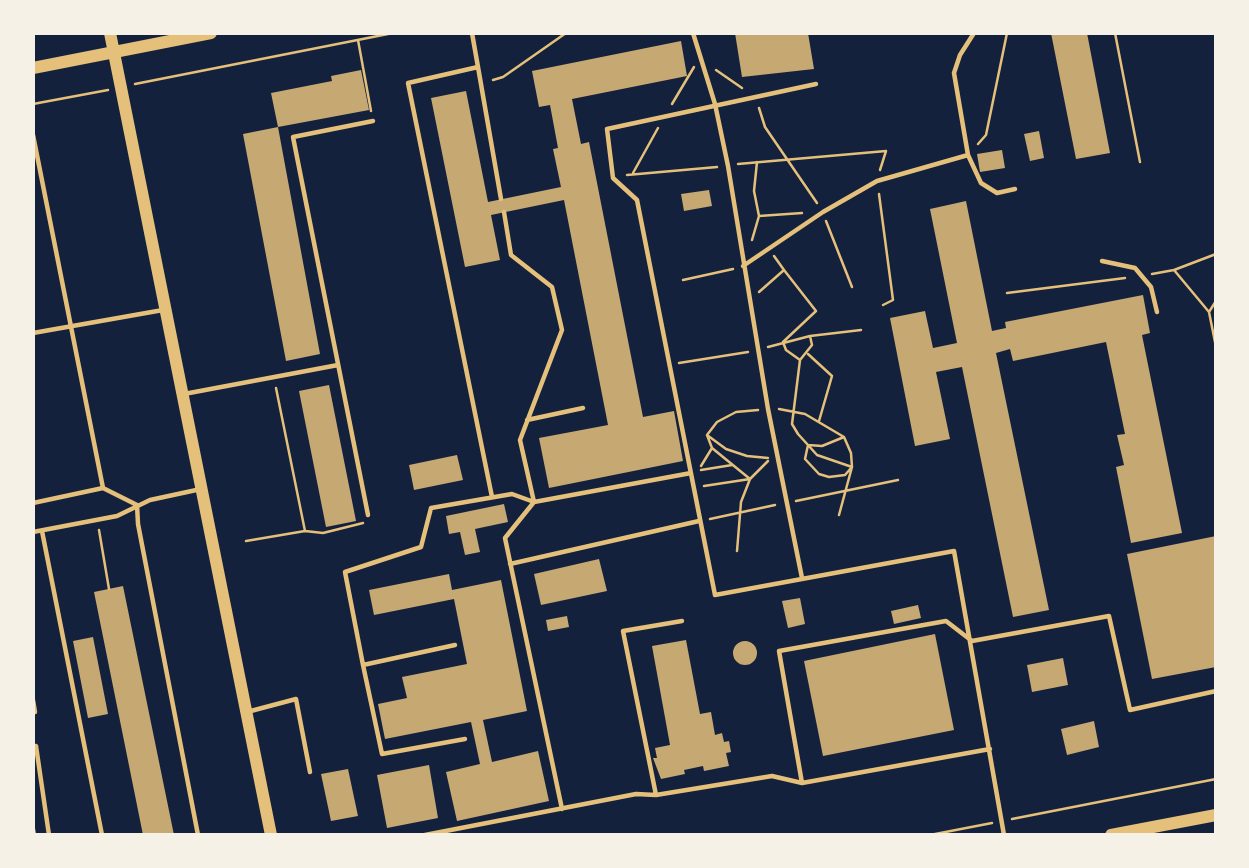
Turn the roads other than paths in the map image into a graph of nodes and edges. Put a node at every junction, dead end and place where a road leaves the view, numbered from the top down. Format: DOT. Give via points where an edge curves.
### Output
graph roads {
  1 [pos="110,33"];
  2 [pos="211,33"];
  3 [pos="472,33"];
  4 [pos="693,33"];
  5 [pos="974,33"];
  6 [pos="114,53"];
  7 [pos="478,67"];
  8 [pos="33,68"];
  9 [pos="816,84"];
  10 [pos="715,104"];
  11 [pos="373,121"];
  12 [pos="33,135"];
  13 [pos="968,155"];
  14 [pos="1015,189"];
  15 [pos="501,199"];
  16 [pos="504,212"];
  17 [pos="1102,261"];
  18 [pos="743,266"];
  19 [pos="166,309"];
  20 [pos="1157,312"];
  21 [pos="72,327"];
  22 [pos="33,332"];
  23 [pos="338,365"];
  24 [pos="183,394"];
  25 [pos="583,408"];
  26 [pos="526,420"];
  27 [pos="691,473"];
  28 [pos="103,488"];
  29 [pos="202,489"];
  30 [pos="492,497"];
  31 [pos="534,502"];
  32 [pos="33,503"];
  33 [pos="137,505"];
  34 [pos="368,514"];
  35 [pos="699,521"];
  36 [pos="42,531"];
  37 [pos="33,533"];
  38 [pos="510,564"];
  39 [pos="802,578"];
  40 [pos="682,621"];
  41 [pos="972,641"];
  42 [pos="455,645"];
  43 [pos="363,665"];
  44 [pos="1216,691"];
  45 [pos="33,700"];
  46 [pos="35,712"];
  47 [pos="247,712"];
  48 [pos="465,739"];
  49 [pos="33,747"];
  50 [pos="990,749"];
  51 [pos="310,772"];
  52 [pos="802,783"];
  53 [pos="656,795"];
  54 [pos="562,809"];
  55 [pos="1216,815"];
  56 [pos="48,835"];
  57 [pos="102,835"];
  58 [pos="198,835"];
  59 [pos="271,835"];
  60 [pos="425,835"];
  61 [pos="1004,835"];
  62 [pos="1111,835"];
  1 -- 6 [label="street"];
  2 -- 6 [label="street"];
  3 -- 7 [label="lane"];
  4 -- 10 [label="lane"];
  5 -- 13 [label="lane" via="954,73"];
  6 -- 8 [label="street"];
  6 -- 19 [label="street"];
  7 -- 15 [label="lane"];
  7 -- 30 [label="lane" via="408,82"];
  9 -- 10 [label="lane"];
  10 -- 18 [label="lane"];
  10 -- 27 [label="lane" via="607,129 613,178 637,200"];
  11 -- 23 [label="lane" via="293,137"];
  12 -- 21 [label="lane"];
  13 -- 14 [label="lane" via="981,183 997,193"];
  13 -- 18 [label="lane" via="877,181"];
  16 -- 26 [label="lane" via="511,255 552,287 562,330"];
  17 -- 20 [label="lane" via="1135,268 1151,287"];
  18 -- 39 [label="lane"];
  19 -- 21 [label="lane"];
  19 -- 24 [label="street"];
  21 -- 22 [label="lane"];
  21 -- 28 [label="lane"];
  23 -- 24 [label="lane"];
  23 -- 34 [label="lane"];
  24 -- 29 [label="street"];
  25 -- 26 [label="lane"];
  26 -- 31 [label="lane" via="520,440"];
  27 -- 31 [label="lane"];
  27 -- 35 [label="lane"];
  28 -- 32 [label="lane"];
  28 -- 33 [label="lane"];
  29 -- 33 [label="lane"];
  29 -- 47 [label="street"];
  30 -- 31 [label="lane" via="512,494"];
  30 -- 43 [label="lane" via="431,508 421,547 345,572"];
  31 -- 38 [label="lane" via="505,538"];
  33 -- 36 [label="lane" via="117,516"];
  33 -- 58 [label="lane"];
  35 -- 38 [label="lane"];
  35 -- 39 [label="lane" via="715,595"];
  36 -- 37 [label="lane"];
  36 -- 57 [label="lane"];
  38 -- 54 [label="lane"];
  39 -- 41 [label="lane" via="954,551"];
  40 -- 53 [label="lane" via="623,631"];
  41 -- 44 [label="lane" via="1109,616 1130,710"];
  41 -- 50 [label="lane"];
  41 -- 52 [label="lane" via="946,621 779,651"];
  42 -- 43 [label="lane"];
  43 -- 48 [label="lane" via="382,754"];
  45 -- 46 [label="lane"];
  47 -- 51 [label="lane" via="296,699"];
  47 -- 59 [label="street"];
  49 -- 56 [label="lane"];
  50 -- 52 [label="lane"];
  50 -- 61 [label="lane"];
  52 -- 53 [label="lane" via="772,776"];
  53 -- 54 [label="lane" via="636,794"];
  54 -- 60 [label="lane"];
  55 -- 62 [label="street"];
}
